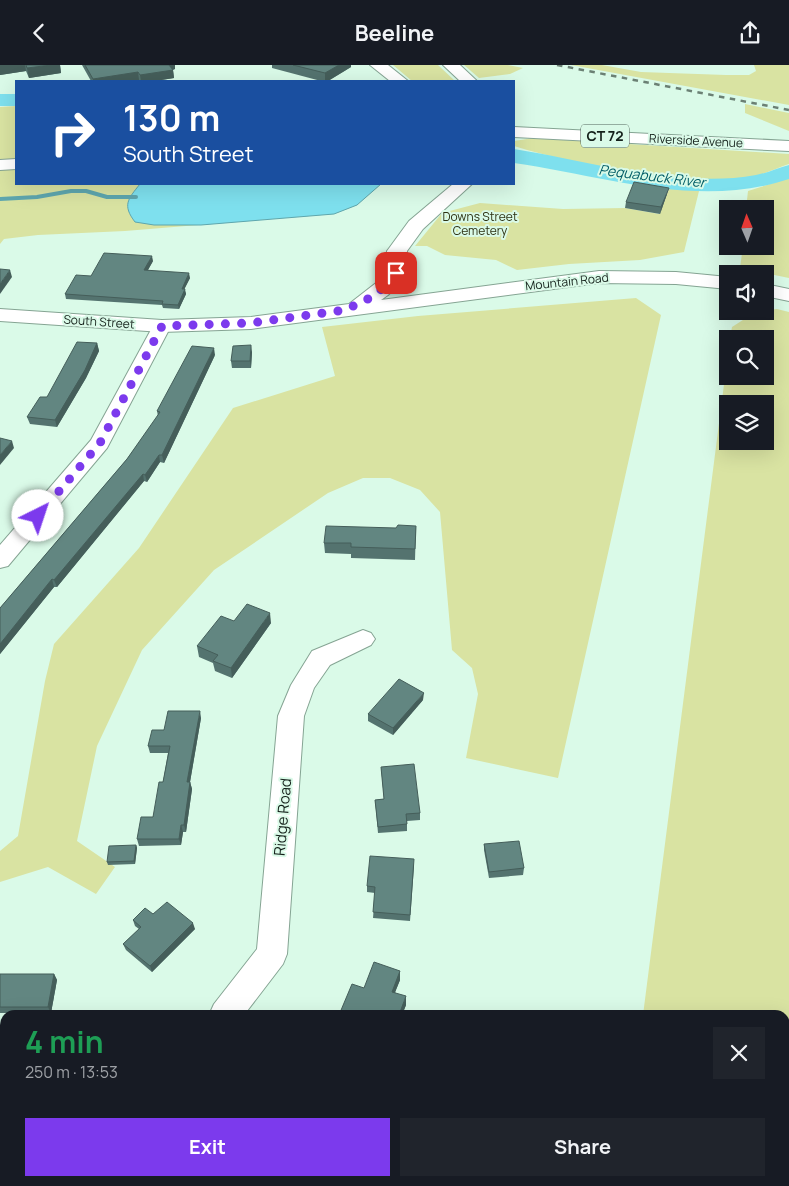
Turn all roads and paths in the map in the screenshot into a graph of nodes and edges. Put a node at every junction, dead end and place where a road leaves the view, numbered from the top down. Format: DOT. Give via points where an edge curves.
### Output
graph roads {
  1 [pos="378,65"];
  2 [pos="451,65"];
  3 [pos="399,80"];
  4 [pos="468,80"];
  5 [pos="515,132"];
  6 [pos="789,146"];
  7 [pos="15,154"];
  8 [pos="0,155"];
  9 [pos="15,164"];
  10 [pos="0,165"];
  11 [pos="462,185"];
  12 [pos="395,278"];
  13 [pos="719,282"];
  14 [pos="774,292"];
  15 [pos="457,295"];
  16 [pos="789,295"];
  17 [pos="407,301"];
  18 [pos="345,310"];
  19 [pos="0,315"];
  20 [pos="162,326"];
  21 [pos="0,560"];
  22 [pos="363,639"];
  23 [pos="230,1010"];
  1 -- 3 [label="main road"];
  2 -- 4 [label="main road"];
  5 -- 6 [label="main road, Riverside Avenue / CT 72"];
  7 -- 8 [label="main road"];
  9 -- 10 [label="main road"];
  11 -- 12 [label="main road" via="416,225 397,254"];
  12 -- 15 [label="main road" via="422,289"];
  12 -- 18 [label="main road" via="372,297"];
  13 -- 15 [label="main road, Mountain Road" via="599,277"];
  14 -- 16 [label="main road"];
  15 -- 17 [label="main road, Mountain Road"];
  17 -- 18 [label="main road, South Street"];
  18 -- 20 [label="main road, South Street" via="251,323"];
  19 -- 20 [label="main road, South Street"];
  20 -- 21 [label="street" via="100,443"];
  22 -- 23 [label="street, Ridge Road" via="321,658 303,685 291,716 272,954"];
}
